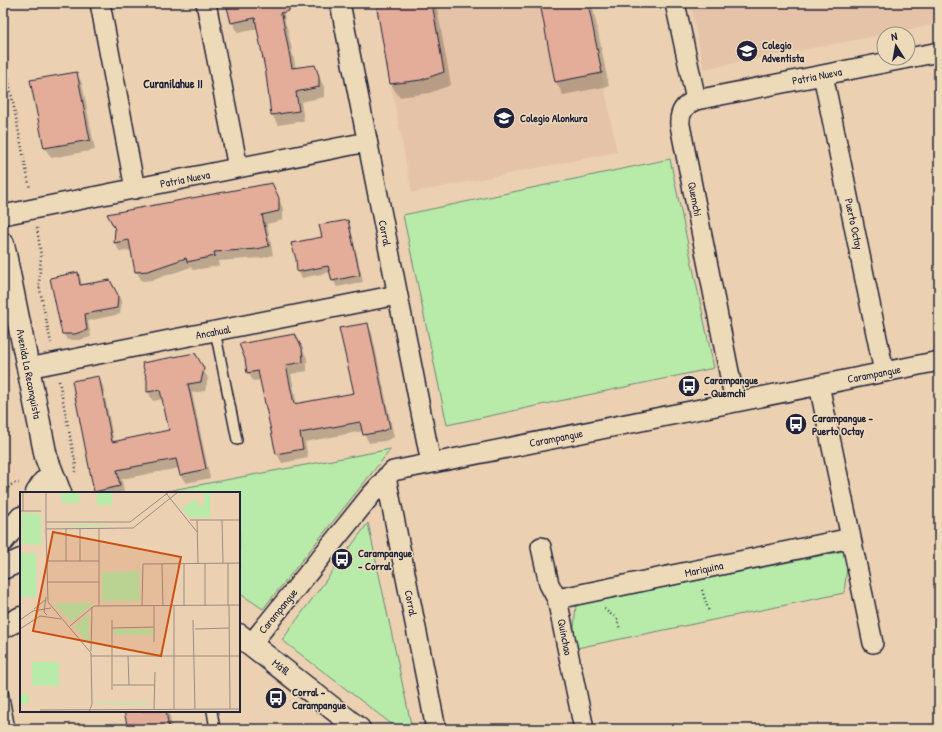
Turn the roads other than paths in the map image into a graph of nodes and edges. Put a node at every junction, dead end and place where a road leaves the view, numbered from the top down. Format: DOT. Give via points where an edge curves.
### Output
graph roads {
  1 [pos="100,3"];
  2 [pos="206,3"];
  3 [pos="340,3"];
  4 [pos="675,3"];
  5 [pos="939,52"];
  6 [pos="823,75"];
  7 [pos="696,100"];
  8 [pos="367,142"];
  9 [pos="238,168"];
  10 [pos="135,188"];
  11 [pos="3,215"];
  12 [pos="3,244"];
  13 [pos="398,295"];
  14 [pos="215,331"];
  15 [pos="939,361"];
  16 [pos="28,368"];
  17 [pos="884,372"];
  18 [pos="819,385"];
  19 [pos="735,402"];
  20 [pos="237,440"];
  21 [pos="431,463"];
  22 [pos="386,477"];
  23 [pos="41,489"];
  24 [pos="20,519"];
  25 [pos="851,538"];
  26 [pos="3,540"];
  27 [pos="540,547"];
  28 [pos="20,560"];
  29 [pos="3,568"];
  30 [pos="557,599"];
  31 [pos="20,618"];
  32 [pos="3,627"];
  33 [pos="245,640"];
  34 [pos="873,643"];
  35 [pos="3,692"];
  36 [pos="212,712"];
  37 [pos="10,729"];
  38 [pos="215,729"];
  39 [pos="359,729"];
  40 [pos="436,729"];
  41 [pos="584,729"];
  1 -- 10 [label="street"];
  2 -- 9 [label="street"];
  3 -- 8 [label="street, Corral"];
  4 -- 7 [label="street"];
  5 -- 6 [label="street, Patria Nueva"];
  6 -- 7 [label="street, Patria Nueva"];
  6 -- 17 [label="street, Puerto Octay"];
  7 -- 19 [label="street, Quemchi" via="686,106 679,120"];
  8 -- 9 [label="street, Patria Nueva"];
  8 -- 13 [label="street, Corral"];
  9 -- 10 [label="street, Patria Nueva"];
  10 -- 11 [label="street, Patria Nueva"];
  12 -- 16 [label="street, Avenida La Reconquista"];
  13 -- 14 [label="street, Ancahual"];
  13 -- 21 [label="street, Corral"];
  14 -- 16 [label="street, Ancahual"];
  14 -- 20 [label="lane"];
  15 -- 17 [label="street, Carampangue"];
  16 -- 23 [label="street, Avenida La Reconquista" via="46,458"];
  17 -- 18 [label="street, Carampangue"];
  18 -- 19 [label="street, Carampangue"];
  18 -- 25 [label="street"];
  19 -- 21 [label="street, Carampangue"];
  21 -- 22 [label="street, Carampangue" via="393,471"];
  22 -- 33 [label="street, Carampangue"];
  22 -- 40 [label="street, Corral"];
  24 -- 26 [label="street"];
  25 -- 30 [label="street, Mariquina"];
  25 -- 34 [label="street"];
  27 -- 30 [label="street, Quinchao" via="549,584"];
  28 -- 29 [label="street"];
  30 -- 41 [label="street, Quinchao"];
  31 -- 32 [label="street"];
  33 -- 39 [label="street, Máfil"];
  35 -- 37 [label="lane"];
  36 -- 38 [label="lane"];
}
